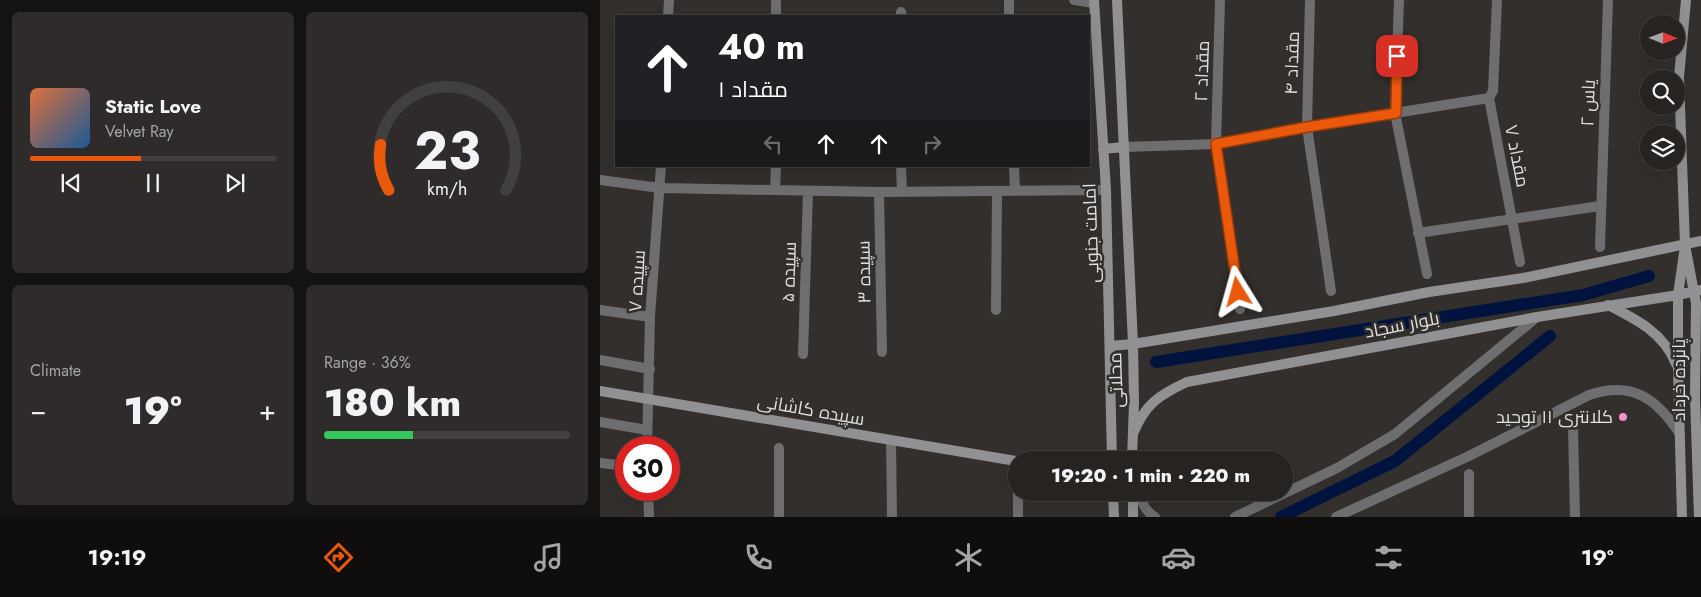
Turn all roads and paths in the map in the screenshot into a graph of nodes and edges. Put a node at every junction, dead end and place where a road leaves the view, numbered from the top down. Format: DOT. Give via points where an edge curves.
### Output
graph roads {
  1 [pos="669,0"];
  2 [pos="1009,0"];
  3 [pos="1074,0"];
  4 [pos="1116,0"];
  5 [pos="1220,0"];
  6 [pos="1310,0"];
  7 [pos="1399,0"];
  8 [pos="1497,0"];
  9 [pos="1608,0"];
  10 [pos="1686,0"];
  11 [pos="1094,1"];
  12 [pos="776,2"];
  13 [pos="668,15"];
  14 [pos="776,15"];
  15 [pos="1009,15"];
  16 [pos="1489,98"];
  17 [pos="1396,113"];
  18 [pos="1307,127"];
  19 [pos="1216,144"];
  20 [pos="1124,147"];
  21 [pos="1103,149"];
  22 [pos="661,167"];
  23 [pos="776,167"];
  24 [pos="902,167"];
  25 [pos="1014,167"];
  26 [pos="600,180"];
  27 [pos="660,188"];
  28 [pos="776,190"];
  29 [pos="1106,190"];
  30 [pos="808,191"];
  31 [pos="1016,191"];
  32 [pos="879,192"];
  33 [pos="902,192"];
  34 [pos="997,192"];
  35 [pos="1600,206"];
  36 [pos="1513,219"];
  37 [pos="1418,233"];
  38 [pos="1701,241"];
  39 [pos="1685,245"];
  40 [pos="1600,247"];
  41 [pos="1520,262"];
  42 [pos="1427,274"];
  43 [pos="1331,291"];
  44 [pos="1698,291"];
  45 [pos="1678,295"];
  46 [pos="1607,305"];
  47 [pos="1240,309"];
  48 [pos="600,310"];
  49 [pos="996,310"];
  50 [pos="650,317"];
  51 [pos="1537,317"];
  52 [pos="1133,344"];
  53 [pos="1110,346"];
  54 [pos="882,352"];
  55 [pos="803,354"];
  56 [pos="600,360"];
  57 [pos="1678,368"];
  58 [pos="650,369"];
  59 [pos="1701,376"];
  60 [pos="600,391"];
  61 [pos="1695,397"];
  62 [pos="647,399"];
  63 [pos="600,422"];
  64 [pos="1573,427"];
  65 [pos="647,430"];
  66 [pos="1133,434"];
  67 [pos="1680,434"];
  68 [pos="647,436"];
  69 [pos="891,440"];
  70 [pos="779,448"];
  71 [pos="1112,451"];
  72 [pos="1132,451"];
  73 [pos="1008,460"];
  74 [pos="600,463"];
  75 [pos="615,465"];
  76 [pos="1469,474"];
  77 [pos="648,501"];
  78 [pos="1018,501"];
  79 [pos="1113,501"];
  80 [pos="1133,501"];
  81 [pos="1141,501"];
  82 [pos="649,517"];
  83 [pos="778,517"];
  84 [pos="892,517"];
  85 [pos="1018,517"];
  86 [pos="1114,517"];
  87 [pos="1133,517"];
  88 [pos="1155,517"];
  89 [pos="1235,517"];
  90 [pos="1336,517"];
  91 [pos="1469,517"];
  92 [pos="1575,517"];
  93 [pos="1682,517"];
  94 [pos="1699,517"];
  1 -- 13 [label="street"];
  2 -- 15 [label="street"];
  3 -- 11 [label="street"];
  4 -- 20 [label="main road"];
  5 -- 19 [label="street, مقداد ۲"];
  6 -- 18 [label="street, مقداد ۴"];
  7 -- 17 [label="street"];
  8 -- 16 [label="street" via="1493,91"];
  9 -- 35 [label="street, یاس ۲"];
  10 -- 39 [label="main road, پانزده خرداد" via="1680,77"];
  11 -- 21 [label="main road, امامت جنوبی"];
  12 -- 14 [label="street"];
  16 -- 17 [label="street"];
  16 -- 36 [label="street, مقداد ۷"];
  17 -- 18 [label="street"];
  17 -- 37 [label="street"];
  18 -- 19 [label="street"];
  18 -- 43 [label="street, مقداد ۴"];
  19 -- 20 [label="street"];
  19 -- 47 [label="street, مقداد ۲"];
  20 -- 21 [label="main road"];
  20 -- 52 [label="main road"];
  21 -- 29 [label="main road, امامت جنوبی"];
  22 -- 27 [label="street, سپیده ۷"];
  23 -- 28 [label="street"];
  24 -- 33 [label="street"];
  25 -- 31 [label="street"];
  26 -- 27 [label="street"];
  27 -- 28 [label="street"];
  27 -- 50 [label="street, سپیده ۷"];
  28 -- 30 [label="street"];
  29 -- 31 [label="street"];
  29 -- 53 [label="main road, امامت جنوبی"];
  30 -- 32 [label="street"];
  30 -- 55 [label="street, سپیده ۵"];
  31 -- 34 [label="street"];
  32 -- 33 [label="street"];
  32 -- 54 [label="street, سپیده ۳"];
  33 -- 34 [label="street"];
  34 -- 49 [label="street"];
  35 -- 36 [label="street"];
  35 -- 40 [label="street, یاس ۲"];
  36 -- 37 [label="street"];
  36 -- 41 [label="street, مقداد ۷"];
  37 -- 42 [label="street"];
  38 -- 39 [label="main road, بلوار سجاد"];
  39 -- 44 [label="main road, پانزده خرداد"];
  39 -- 45 [label="main road, پانزده خرداد"];
  39 -- 52 [label="main road, بلوار سجاد" via="1522,278"];
  44 -- 45 [label="main road, بلوار سجاد"];
  44 -- 61 [label="main road, پانزده خرداد"];
  45 -- 46 [label="main road, بلوار سجاد"];
  45 -- 57 [label="main road, پانزده خرداد"];
  46 -- 51 [label="main road, بلوار سجاد"];
  46 -- 57 [label="main road" via="1647,327 1668,348"];
  48 -- 50 [label="street"];
  50 -- 58 [label="street, سپیده ۷"];
  51 -- 66 [label="main road, بلوار سجاد" via="1187,382 1157,398 1139,419"];
  51 -- 89 [label="street" via="1396,434 1337,468"];
  52 -- 53 [label="main road, محلاتی"];
  52 -- 66 [label="main road, محلاتی"];
  53 -- 71 [label="main road, محلاتی"];
  56 -- 58 [label="street"];
  57 -- 67 [label="main road, پانزده خرداد"];
  58 -- 62 [label="street, سپیده ۷"];
  59 -- 61 [label="main road"];
  60 -- 62 [label="main road, سپیده کاشانی"];
  61 -- 94 [label="main road, پانزده خرداد"];
  62 -- 65 [label="street, سپیده ۷"];
  62 -- 69 [label="main road, سپیده کاشانی"];
  63 -- 65 [label="street"];
  64 -- 92 [label="street"];
  65 -- 68 [label="street, سپیده ۷"];
  66 -- 72 [label="main road, محلاتی"];
  67 -- 90 [label="street" via="1664,412 1641,395 1617,389 1604,390"];
  67 -- 93 [label="main road, پانزده خرداد"];
  69 -- 73 [label="main road, سپیده کاشانی"];
  69 -- 84 [label="street"];
  70 -- 83 [label="street"];
  74 -- 75 [label="street"];
  76 -- 91 [label="street"];
  77 -- 82 [label="street"];
  78 -- 85 [label="street"];
  79 -- 86 [label="main road"];
  80 -- 87 [label="main road"];
  81 -- 88 [label="street"];
}
